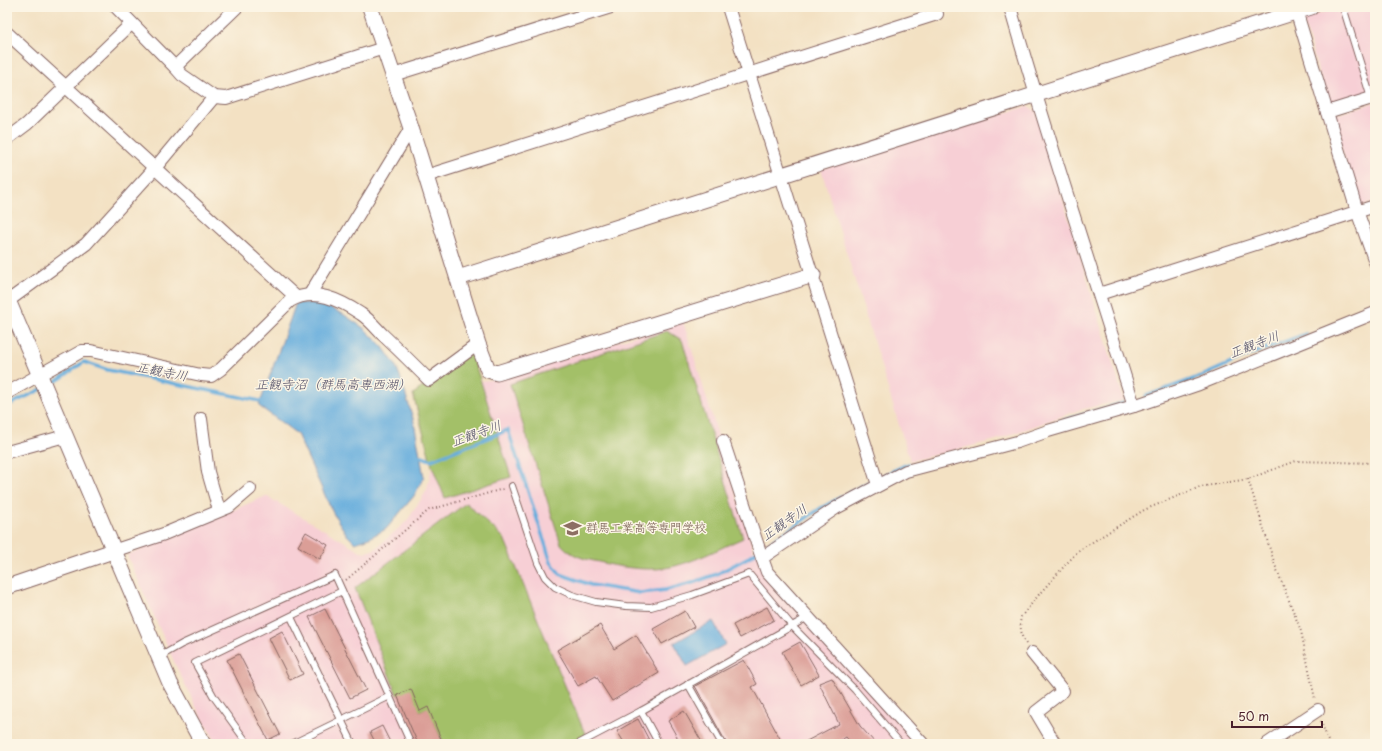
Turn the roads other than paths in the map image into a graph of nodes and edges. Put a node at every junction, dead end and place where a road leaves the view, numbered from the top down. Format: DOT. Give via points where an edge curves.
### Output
graph roads {
  1 [pos="116,7"];
  2 [pos="237,7"];
  3 [pos="370,7"];
  4 [pos="611,7"];
  5 [pos="728,7"];
  6 [pos="1010,7"];
  7 [pos="1311,7"];
  8 [pos="1343,7"];
  9 [pos="1296,9"];
  10 [pos="937,14"];
  11 [pos="131,24"];
  12 [pos="7,33"];
  13 [pos="384,48"];
  14 [pos="175,67"];
  15 [pos="749,74"];
  16 [pos="393,76"];
  17 [pos="65,86"];
  18 [pos="1035,96"];
  19 [pos="214,97"];
  20 [pos="1373,97"];
  21 [pos="1327,112"];
  22 [pos="411,128"];
  23 [pos="7,139"];
  24 [pos="155,168"];
  25 [pos="781,175"];
  26 [pos="426,176"];
  27 [pos="1375,206"];
  28 [pos="1357,211"];
  29 [pos="1375,262"];
  30 [pos="813,275"];
  31 [pos="458,278"];
  32 [pos="310,294"];
  33 [pos="1099,294"];
  34 [pos="296,297"];
  35 [pos="8,299"];
  36 [pos="1375,313"];
  37 [pos="478,344"];
  38 [pos="40,373"];
  39 [pos="7,393"];
  40 [pos="1134,406"];
  41 [pos="201,419"];
  42 [pos="65,436"];
  43 [pos="723,441"];
  44 [pos="7,452"];
  45 [pos="878,485"];
  46 [pos="512,486"];
  47 [pos="250,489"];
  48 [pos="219,510"];
  49 [pos="114,551"];
  50 [pos="762,558"];
  51 [pos="7,587"];
  52 [pos="342,591"];
  53 [pos="808,616"];
  54 [pos="291,617"];
  55 [pos="792,626"];
  56 [pos="1032,653"];
  57 [pos="159,657"];
  58 [pos="688,684"];
  59 [pos="388,696"];
  60 [pos="1318,710"];
  61 [pos="641,711"];
  62 [pos="341,721"];
  63 [pos="203,744"];
  64 [pos="248,744"];
  65 [pos="292,744"];
  66 [pos="353,744"];
  67 [pos="411,744"];
  68 [pos="578,744"];
  69 [pos="659,744"];
  70 [pos="722,744"];
  71 [pos="901,744"];
  72 [pos="922,744"];
  73 [pos="1055,744"];
  74 [pos="1267,744"];
  1 -- 11 [label="street"];
  2 -- 14 [label="street"];
  3 -- 13 [label="street"];
  4 -- 16 [label="street"];
  5 -- 15 [label="street"];
  6 -- 18 [label="street"];
  7 -- 9 [label="street"];
  8 -- 20 [label="lane"];
  9 -- 18 [label="street"];
  9 -- 21 [label="street"];
  10 -- 15 [label="street"];
  11 -- 14 [label="street"];
  11 -- 17 [label="street"];
  12 -- 17 [label="street"];
  13 -- 16 [label="street"];
  13 -- 19 [label="street" via="226,98"];
  14 -- 19 [label="street" via="182,75"];
  15 -- 25 [label="street"];
  15 -- 26 [label="street"];
  16 -- 22 [label="street"];
  17 -- 23 [label="street" via="27,124"];
  17 -- 24 [label="street"];
  18 -- 25 [label="street"];
  18 -- 33 [label="street"];
  19 -- 24 [label="street"];
  20 -- 21 [label="street"];
  21 -- 28 [label="street"];
  22 -- 26 [label="street"];
  22 -- 32 [label="street"];
  24 -- 34 [label="street"];
  24 -- 35 [label="street" via="86,244"];
  25 -- 30 [label="street"];
  25 -- 31 [label="street"];
  26 -- 31 [label="street"];
  27 -- 28 [label="street"];
  28 -- 29 [label="street"];
  28 -- 33 [label="street"];
  30 -- 37 [label="street" via="497,373 488,370"];
  30 -- 45 [label="street"];
  31 -- 37 [label="street"];
  32 -- 34 [label="street"];
  32 -- 37 [label="street" via="322,295 362,315 430,380"];
  33 -- 40 [label="street"];
  34 -- 38 [label="street" via="211,376 91,351 82,351"];
  35 -- 38 [label="street"];
  36 -- 40 [label="street" via="1199,384"];
  38 -- 39 [label="street"];
  38 -- 42 [label="street"];
  40 -- 45 [label="street" via="997,448 906,471"];
  41 -- 48 [label="street" via="208,472"];
  42 -- 44 [label="street"];
  42 -- 49 [label="street"];
  43 -- 50 [label="street"];
  45 -- 50 [label="street" via="836,508"];
  46 -- 55 [label="lane" via="538,563 545,578 555,588 596,602 651,607 749,574"];
  47 -- 48 [label="street" via="229,507"];
  48 -- 49 [label="street" via="164,534"];
  49 -- 51 [label="street"];
  49 -- 57 [label="street"];
  50 -- 53 [label="street" via="767,572"];
  52 -- 54 [label="lane"];
  52 -- 57 [label="lane" via="334,575 182,644"];
  52 -- 59 [label="lane"];
  53 -- 55 [label="lane"];
  53 -- 72 [label="street"];
  54 -- 62 [label="lane"];
  54 -- 64 [label="lane" via="195,663 214,697"];
  55 -- 58 [label="lane"];
  55 -- 71 [label="lane" via="855,690"];
  56 -- 73 [label="street" via="1063,691 1036,712"];
  57 -- 63 [label="street"];
  58 -- 61 [label="lane"];
  58 -- 70 [label="lane"];
  59 -- 62 [label="lane"];
  59 -- 67 [label="lane"];
  60 -- 74 [label="street"];
  61 -- 68 [label="lane"];
  61 -- 69 [label="lane"];
  62 -- 65 [label="lane"];
  62 -- 66 [label="lane"];
}
